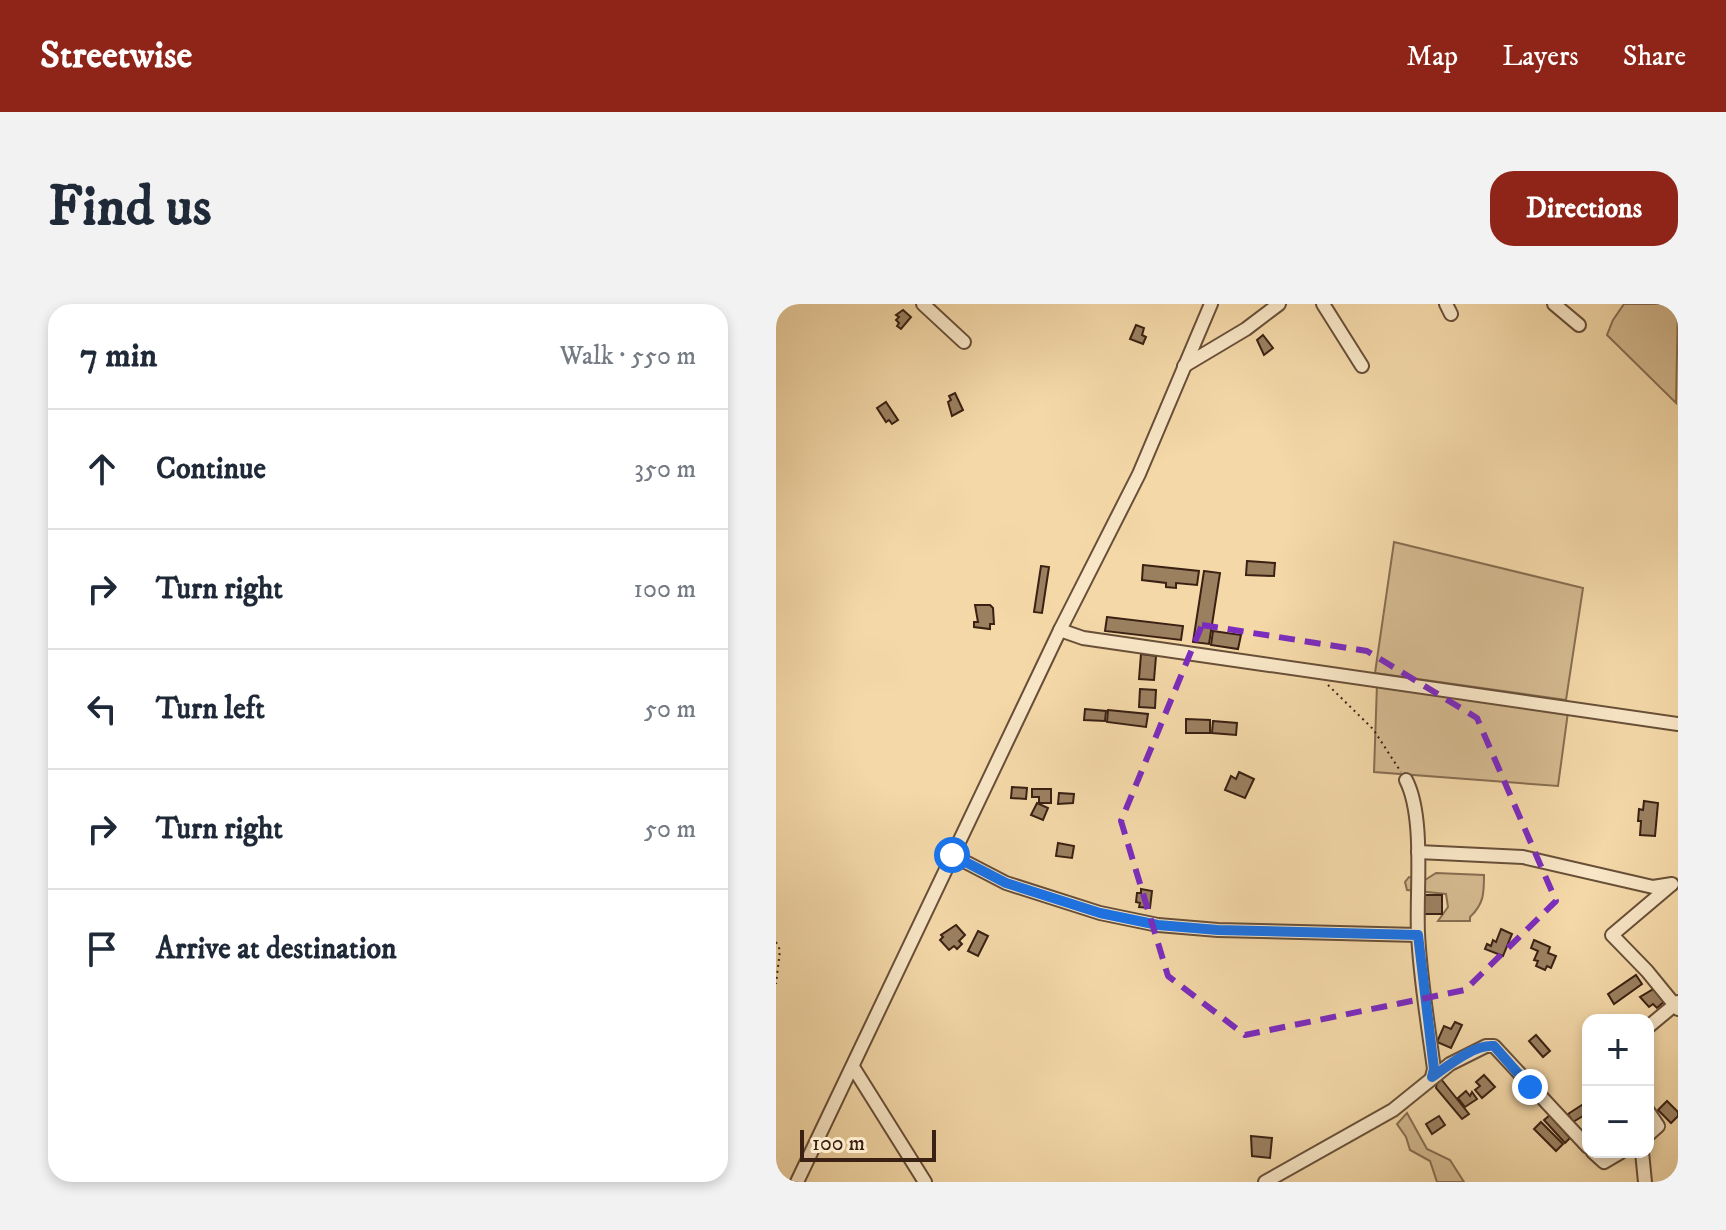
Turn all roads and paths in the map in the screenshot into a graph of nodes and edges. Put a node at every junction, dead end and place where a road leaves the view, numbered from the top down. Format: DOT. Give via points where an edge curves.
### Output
graph roads {
  1 [pos="923,304"];
  2 [pos="1211,304"];
  3 [pos="1279,304"];
  4 [pos="1323,304"];
  5 [pos="1554,304"];
  6 [pos="1579,325"];
  7 [pos="964,342"];
  8 [pos="1184,366"];
  9 [pos="1362,366"];
  10 [pos="1060,630"];
  11 [pos="1312,670"];
  12 [pos="1678,724"];
  13 [pos="1406,780"];
  14 [pos="1418,852"];
  15 [pos="952,855"];
  16 [pos="1675,883"];
  17 [pos="1418,935"];
  18 [pos="776,942"];
  19 [pos="776,984"];
  20 [pos="1677,1005"];
  21 [pos="1654,1022"];
  22 [pos="853,1067"];
  23 [pos="1432,1077"];
  24 [pos="1582,1141"];
  25 [pos="1643,1158"];
  26 [pos="797,1182"];
  27 [pos="925,1182"];
  28 [pos="1265,1182"];
  29 [pos="1645,1182"];
  1 -- 7 [label="street"];
  2 -- 8 [label="street"];
  3 -- 8 [label="street"];
  4 -- 9 [label="street"];
  5 -- 6 [label="street"];
  8 -- 10 [label="street" via="1139,474"];
  10 -- 11 [label="street" via="1083,638"];
  10 -- 15 [label="street"];
  11 -- 12 [label="street"];
  11 -- 13 [label="path" via="1373,729"];
  13 -- 14 [label="street"];
  14 -- 16 [label="street" via="1523,857 1653,887"];
  14 -- 17 [label="street"];
  15 -- 17 [label="street" via="1006,883 1158,925"];
  15 -- 22 [label="street"];
  16 -- 20 [label="street" via="1612,935"];
  17 -- 23 [label="street"];
  18 -- 19 [label="path"];
  20 -- 21 [label="street"];
  22 -- 26 [label="street"];
  22 -- 27 [label="street"];
  23 -- 24 [label="street" via="1494,1046"];
  23 -- 28 [label="street" via="1393,1110"];
  25 -- 29 [label="street"];
}
